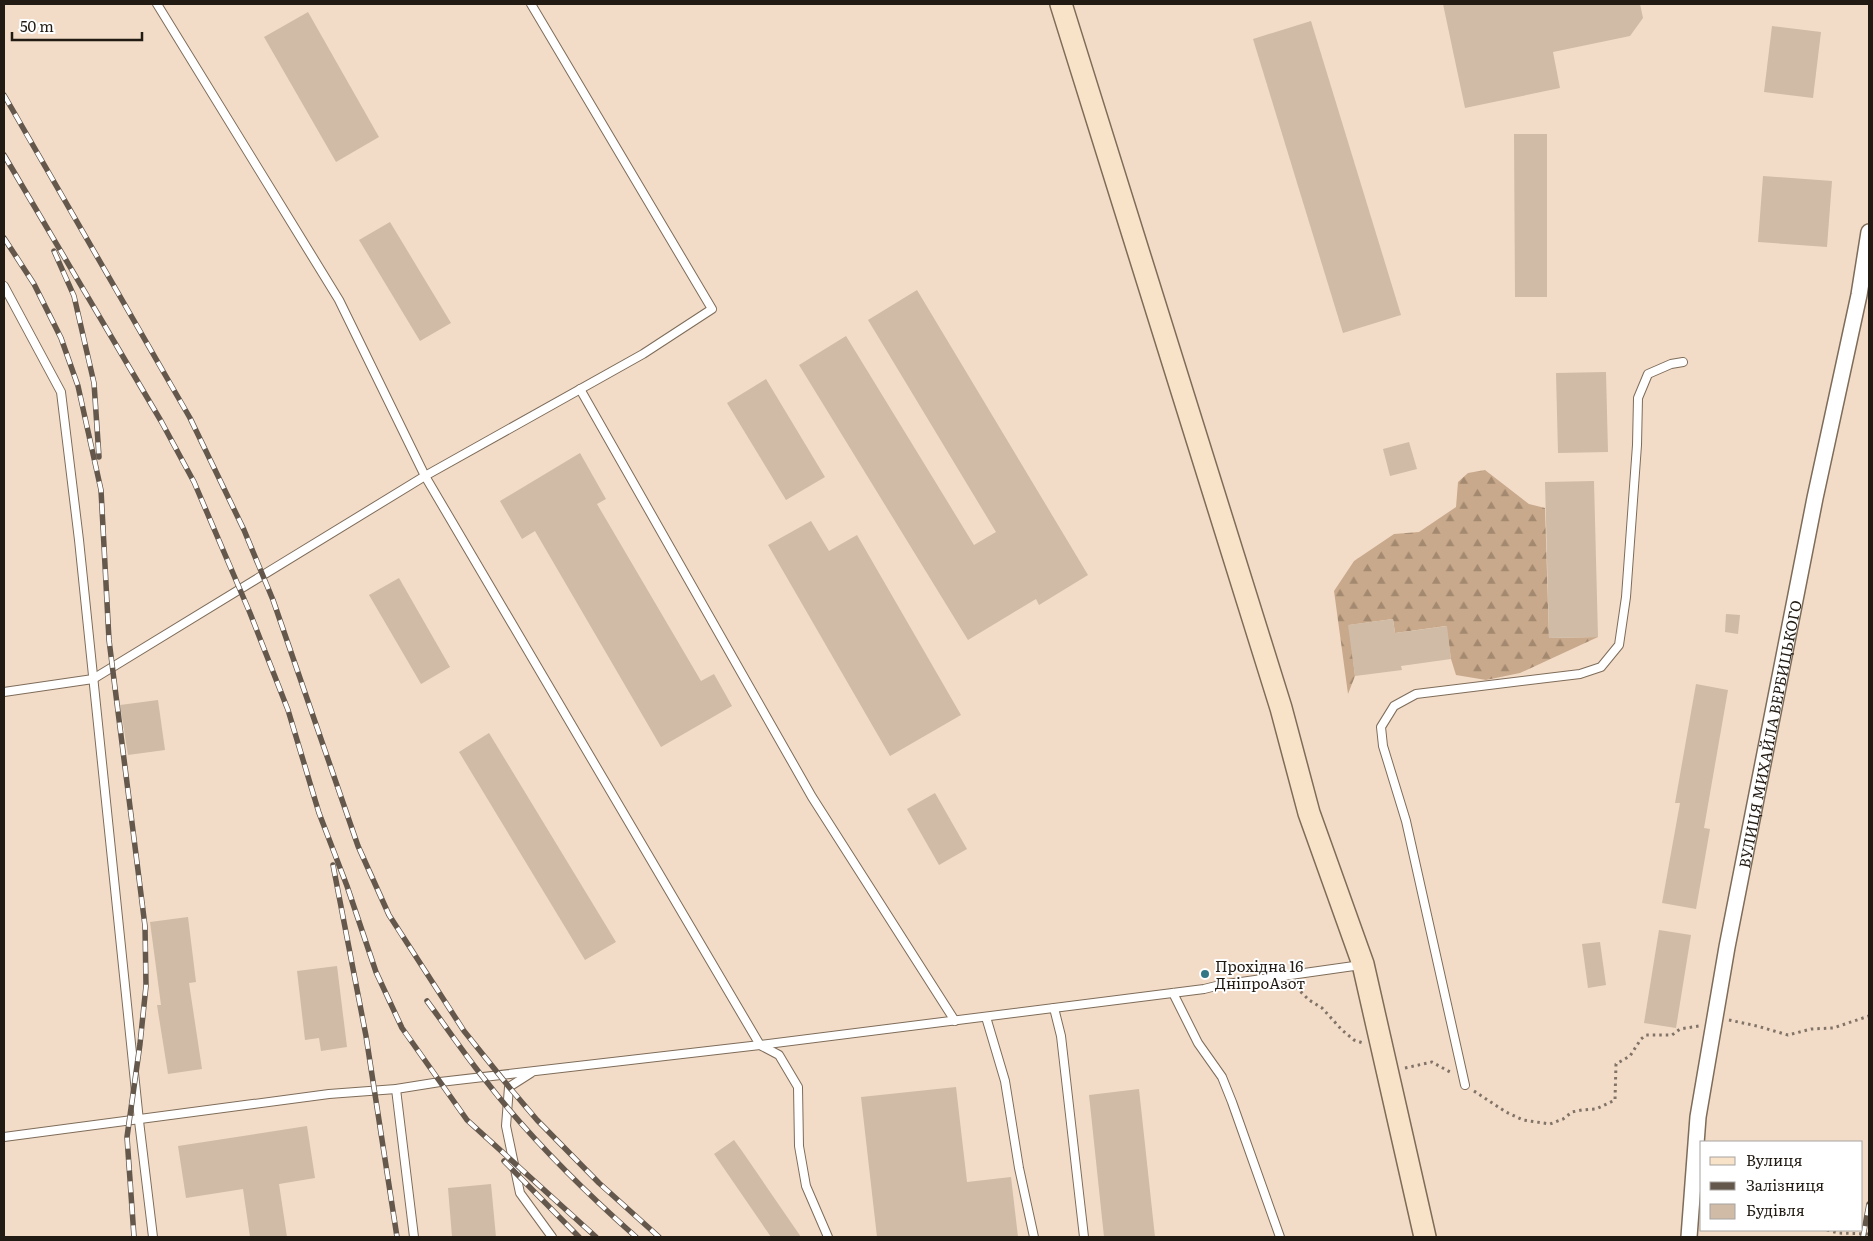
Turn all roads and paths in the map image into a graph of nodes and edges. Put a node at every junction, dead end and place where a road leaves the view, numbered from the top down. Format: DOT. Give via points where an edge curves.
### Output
graph roads {
  1 [pos="157,4"];
  2 [pos="531,4"];
  3 [pos="1061,4"];
  4 [pos="1869,232"];
  5 [pos="4,286"];
  6 [pos="1683,362"];
  7 [pos="580,389"];
  8 [pos="425,476"];
  9 [pos="93,679"];
  10 [pos="4,692"];
  11 [pos="1363,964"];
  12 [pos="1287,975"];
  13 [pos="1173,993"];
  14 [pos="1054,1008"];
  15 [pos="1869,1016"];
  16 [pos="986,1017"];
  17 [pos="955,1021"];
  18 [pos="1714,1022"];
  19 [pos="760,1045"];
  20 [pos="1384,1056"];
  21 [pos="532,1072"];
  22 [pos="1465,1085"];
  23 [pos="396,1089"];
  24 [pos="139,1120"];
  25 [pos="4,1138"];
  26 [pos="1831,1231"];
  27 [pos="1869,1234"];
  28 [pos="153,1237"];
  29 [pos="414,1237"];
  30 [pos="552,1237"];
  31 [pos="828,1237"];
  32 [pos="1034,1237"];
  33 [pos="1084,1237"];
  34 [pos="1280,1237"];
  35 [pos="1425,1237"];
  36 [pos="1689,1237"];
  1 -- 8 [label="lane" via="340,300"];
  2 -- 7 [label="lane" via="712,310"];
  3 -- 11 [label="street" via="1280,708 1309,812"];
  4 -- 18 [label="street, ВУЛИЦЯ МИХАЙЛА ВЕРБИЦЬКОГО"];
  5 -- 9 [label="lane" via="60,392"];
  6 -- 22 [label="lane" via="1648,374 1638,398 1626,597 1619,645 1601,667 1580,674 1416,694 1394,706 1381,726 1383,746 1406,821"];
  7 -- 8 [label="lane"];
  7 -- 17 [label="lane" via="812,797"];
  8 -- 9 [label="lane"];
  8 -- 19 [label="lane"];
  9 -- 10 [label="lane"];
  9 -- 24 [label="lane"];
  11 -- 12 [label="lane"];
  11 -- 20 [label="street"];
  12 -- 13 [label="lane"];
  12 -- 20 [label="path" via="1342,1030"];
  13 -- 14 [label="lane"];
  13 -- 34 [label="lane" via="1198,1044 1222,1077"];
  14 -- 16 [label="lane"];
  14 -- 33 [label="lane" via="1061,1036"];
  15 -- 18 [label="path" via="1833,1028 1788,1035 1725,1020"];
  16 -- 17 [label="lane"];
  16 -- 32 [label="lane" via="1005,1081"];
  17 -- 19 [label="lane"];
  18 -- 22 [label="path" via="1680,1029 1672,1035 1646,1036 1630,1056 1616,1064 1615,1100 1596,1109 1572,1112 1550,1124 1523,1120"];
  18 -- 36 [label="street, ВУЛИЦЯ МИХАЙЛА ВЕРБИЦЬКОГО" via="1698,1117"];
  19 -- 21 [label="lane"];
  19 -- 31 [label="lane" via="779,1055 798,1087 799,1146 806,1186"];
  20 -- 22 [label="path" via="1406,1068 1432,1062 1448,1070"];
  20 -- 35 [label="street"];
  21 -- 23 [label="lane"];
  21 -- 30 [label="lane" via="509,1087 506,1126 520,1193"];
  23 -- 24 [label="lane" via="328,1094"];
  23 -- 29 [label="lane"];
  24 -- 25 [label="lane"];
  24 -- 28 [label="lane"];
  26 -- 27 [label="path"];
}
